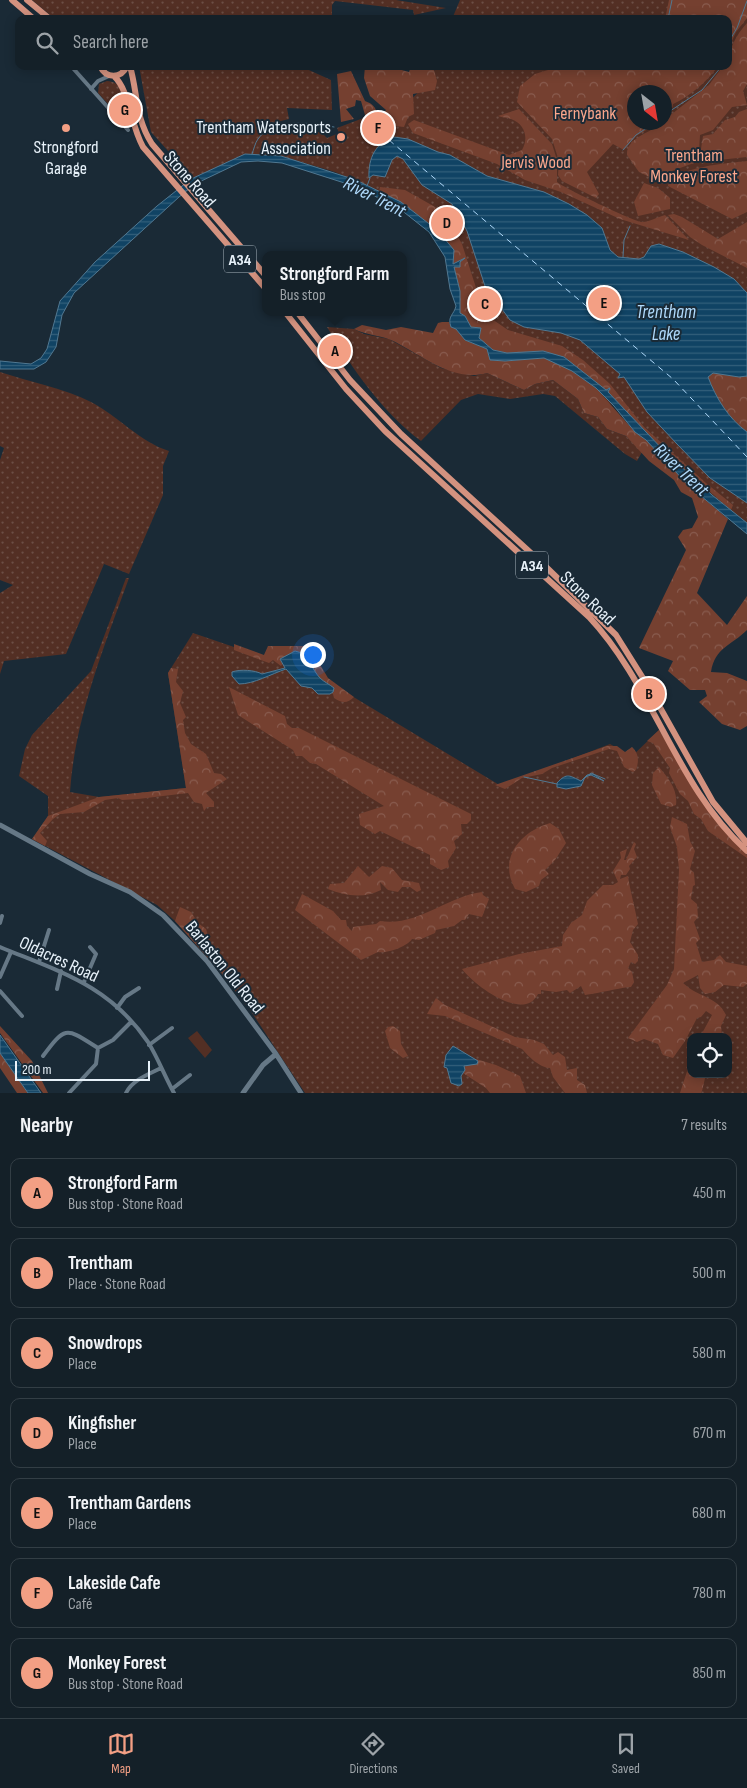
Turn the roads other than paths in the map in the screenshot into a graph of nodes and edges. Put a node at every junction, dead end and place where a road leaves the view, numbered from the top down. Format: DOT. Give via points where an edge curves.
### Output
graph roads {
  1 [pos="12,0"];
  2 [pos="27,0"];
  3 [pos="29,15"];
  4 [pos="45,15"];
  5 [pos="75,70"];
  6 [pos="100,70"];
  7 [pos="104,70"];
  8 [pos="124,70"];
  9 [pos="129,70"];
  10 [pos="112,76"];
  11 [pos="98,81"];
  12 [pos="91,88"];
  13 [pos="128,130"];
  14 [pos="262,272"];
  15 [pos="262,284"];
  16 [pos="288,316"];
  17 [pos="300,316"];
  18 [pos="0,825"];
  19 [pos="747,842"];
  20 [pos="747,851"];
  21 [pos="49,934"];
  22 [pos="0,947"];
  23 [pos="90,947"];
  24 [pos="11,952"];
  25 [pos="39,962"];
  26 [pos="61,971"];
  27 [pos="0,977"];
  28 [pos="84,982"];
  29 [pos="55,986"];
  30 [pos="135,988"];
  31 [pos="0,991"];
  32 [pos="19,1004"];
  33 [pos="15,1008"];
  34 [pos="117,1008"];
  35 [pos="22,1016"];
  36 [pos="131,1022"];
  37 [pos="168,1029"];
  38 [pos="150,1045"];
  39 [pos="98,1048"];
  40 [pos="276,1054"];
  41 [pos="43,1056"];
  42 [pos="161,1068"];
  43 [pos="182,1074"];
  44 [pos="70,1091"];
  45 [pos="173,1091"];
  46 [pos="76,1092"];
  47 [pos="126,1093"];
  48 [pos="243,1093"];
  49 [pos="301,1093"];
  1 -- 3 [label="highway"];
  2 -- 4 [label="highway"];
  5 -- 12 [label="street"];
  6 -- 11 [label="street"];
  7 -- 10 [label="highway, Stone Road"];
  8 -- 10 [label="highway"];
  9 -- 14 [label="highway, Stone Road / A34" via="136,110 144,130 182,181"];
  10 -- 11 [label="street"];
  10 -- 15 [label="highway, Stone Road / A34" via="125,89 134,129 143,146"];
  11 -- 12 [label="street"];
  12 -- 13 [label="street"];
  16 -- 20 [label="highway, Stone Road / A34" via="346,389 385,431 607,637 638,683 707,804"];
  17 -- 19 [label="highway, Stone Road / A34" via="355,385 401,434 616,635 713,802"];
  18 -- 40 [label="street, Barlaston Old Road" via="152,906 207,961"];
  21 -- 25 [label="street"];
  22 -- 24 [label="street, Oldacres Road"];
  23 -- 28 [label="street" via="98,955"];
  24 -- 25 [label="street, Oldacres Road"];
  24 -- 27 [label="street"];
  25 -- 26 [label="street, Oldacres Road"];
  26 -- 28 [label="street, Oldacres Road"];
  26 -- 29 [label="street"];
  28 -- 34 [label="street, Oldacres Road"];
  30 -- 34 [label="street"];
  31 -- 33 [label="street"];
  32 -- 33 [label="street"];
  33 -- 35 [label="street"];
  34 -- 36 [label="street, Oldacres Road"];
  36 -- 38 [label="street, Oldacres Road"];
  36 -- 39 [label="street" via="113,1040"];
  37 -- 38 [label="street"];
  38 -- 42 [label="street, Oldacres Road"];
  39 -- 41 [label="street" via="68,1032 58,1035"];
  39 -- 44 [label="street" via="96,1064"];
  40 -- 48 [label="street"];
  40 -- 49 [label="street, Barlaston Old Road"];
  42 -- 45 [label="street, Oldacres Road"];
  42 -- 47 [label="street" via="136,1081"];
  43 -- 45 [label="street" via="189,1076"];
  44 -- 46 [label="street"];
}
